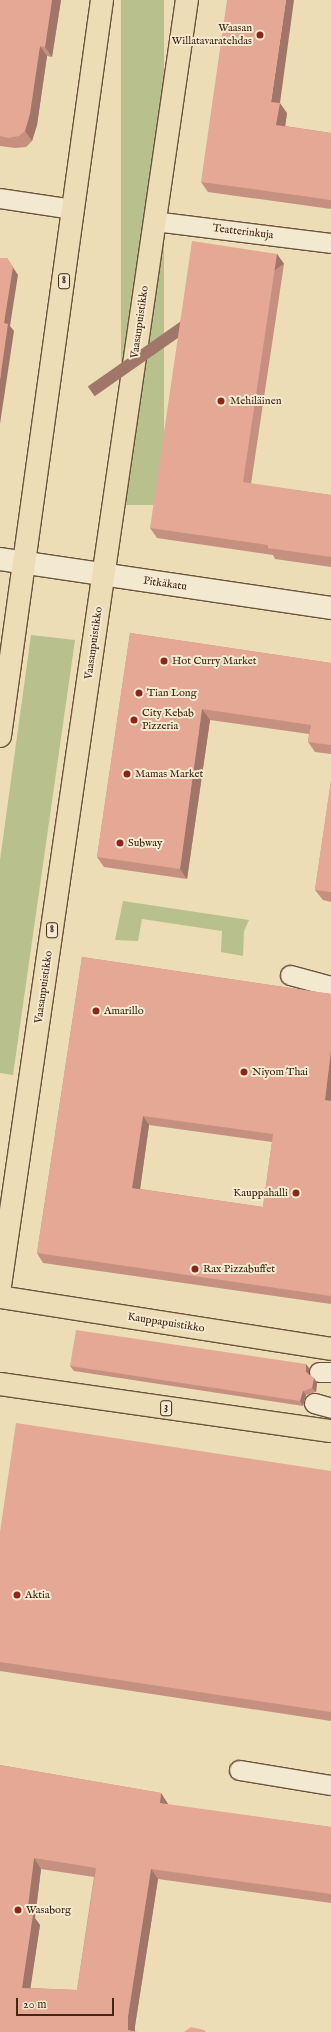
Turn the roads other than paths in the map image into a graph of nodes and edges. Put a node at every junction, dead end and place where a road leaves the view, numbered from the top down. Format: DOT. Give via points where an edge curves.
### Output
graph roads {
  1 [pos="102,0"];
  2 [pos="187,0"];
  3 [pos="0,198"];
  4 [pos="74,210"];
  5 [pos="154,221"];
  6 [pos="331,243"];
  7 [pos="0,559"];
  8 [pos="25,563"];
  9 [pos="104,575"];
  10 [pos="331,608"];
  11 [pos="0,736"];
  12 [pos="290,975"];
  13 [pos="331,986"];
  14 [pos="0,1286"];
  15 [pos="0,1297"];
  16 [pos="331,1349"];
  17 [pos="0,1384"];
  18 [pos="331,1431"];
  19 [pos="239,1770"];
  20 [pos="331,1785"];
  1 -- 4 [label="main road, 8"];
  2 -- 5 [label="main road, Vaasanpuistikko / 8"];
  3 -- 4 [label="lane"];
  4 -- 8 [label="main road, 8"];
  5 -- 6 [label="lane, Teatterinkuja"];
  5 -- 9 [label="main road, Vaasanpuistikko / 8"];
  7 -- 8 [label="street, Pitkäkatu"];
  8 -- 9 [label="street, Pitkäkatu"];
  8 -- 11 [label="main road, 8"];
  9 -- 10 [label="street, Pitkäkatu"];
  9 -- 14 [label="main road, Vaasanpuistikko / 8"];
  12 -- 13 [label="lane"];
  15 -- 16 [label="main road, Kauppapuistikko"];
  17 -- 18 [label="main road, 3"];
  19 -- 20 [label="lane"];
}
